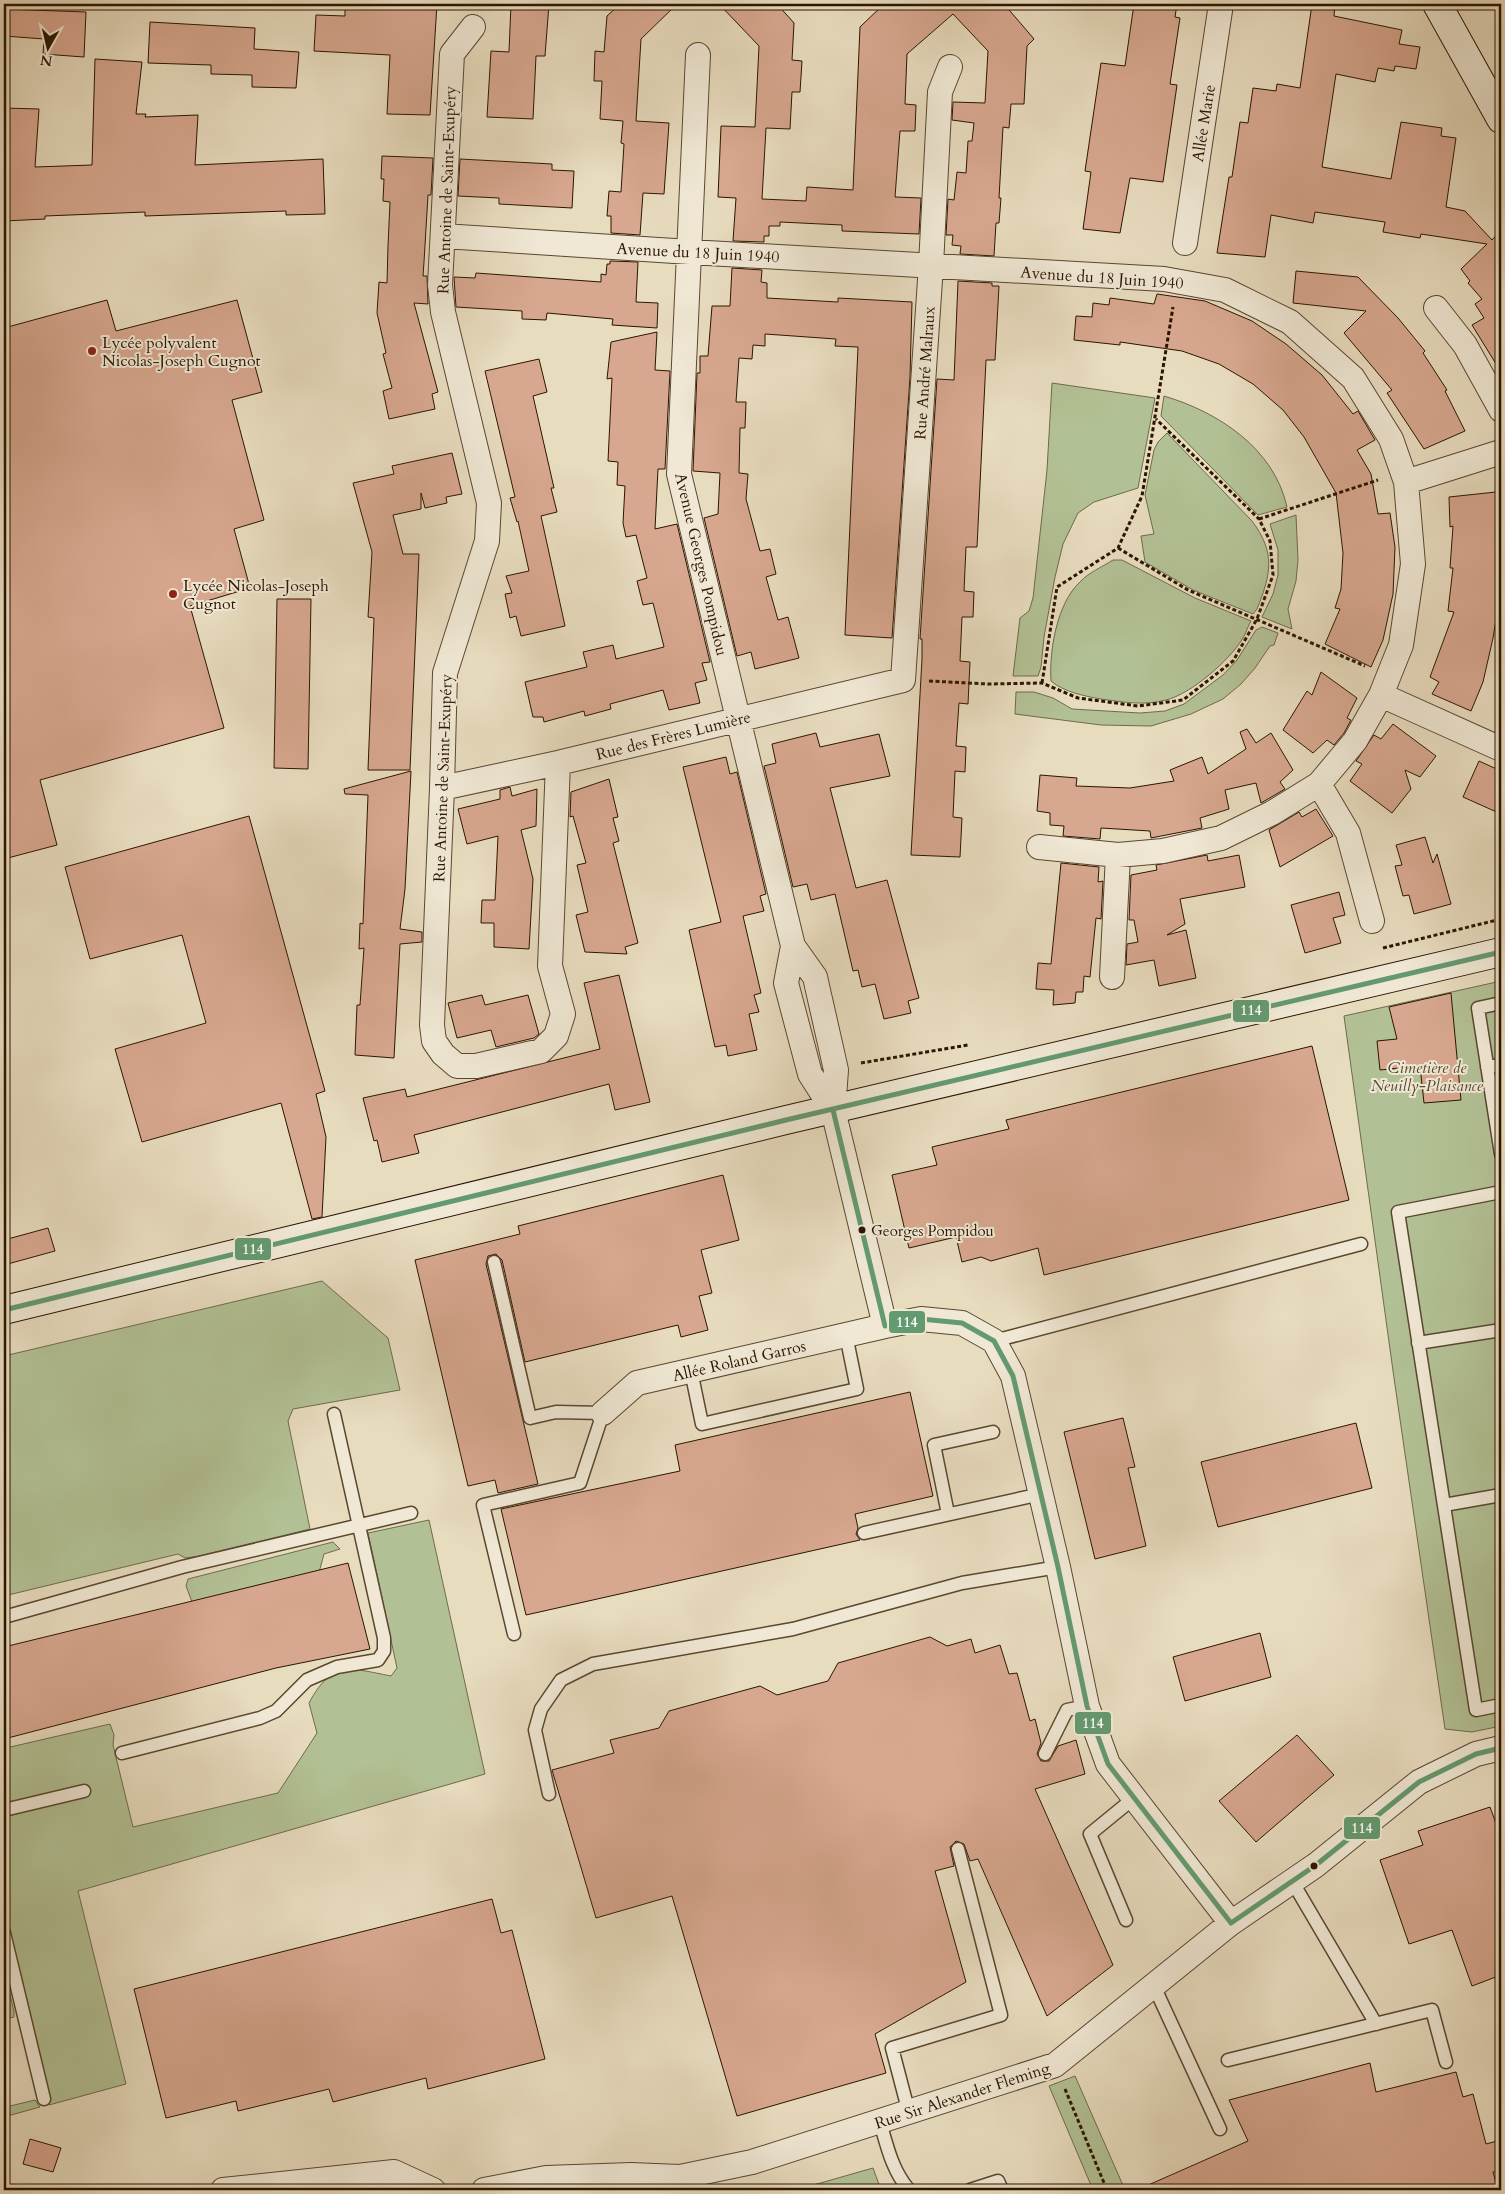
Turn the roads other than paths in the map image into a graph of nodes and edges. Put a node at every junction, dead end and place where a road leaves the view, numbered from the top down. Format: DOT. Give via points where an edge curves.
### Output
graph roads {
  1 [pos="1221,4"];
  2 [pos="1437,4"];
  3 [pos="473,27"];
  4 [pos="698,55"];
  5 [pos="950,68"];
  6 [pos="1501,119"];
  7 [pos="443,236"];
  8 [pos="1185,243"];
  9 [pos="690,252"];
  10 [pos="931,266"];
  11 [pos="1436,308"];
  12 [pos="1501,410"];
  13 [pos="1501,452"];
  14 [pos="1404,477"];
  15 [pos="904,680"];
  16 [pos="1384,686"];
  17 [pos="739,718"];
  18 [pos="1501,749"];
  19 [pos="558,763"];
  20 [pos="1320,784"];
  21 [pos="442,788"];
  22 [pos="1039,846"];
  23 [pos="1118,855"];
  24 [pos="1372,921"];
  25 [pos="1501,952"];
  26 [pos="1112,977"];
  27 [pos="1501,1003"];
  28 [pos="1501,1065"];
  29 [pos="1487,1067"];
  30 [pos="833,1110"];
  31 [pos="1501,1154"];
  32 [pos="1501,1192"];
  33 [pos="1361,1244"];
  34 [pos="494,1262"];
  35 [pos="4,1310"];
  36 [pos="885,1326"];
  37 [pos="1501,1330"];
  38 [pos="846,1335"];
  39 [pos="994,1341"];
  40 [pos="1418,1343"];
  41 [pos="691,1371"];
  42 [pos="603,1413"];
  43 [pos="334,1414"];
  44 [pos="993,1432"];
  45 [pos="1041,1494"];
  46 [pos="1501,1495"];
  47 [pos="1444,1504"];
  48 [pos="411,1513"];
  49 [pos="948,1514"];
  50 [pos="359,1525"];
  51 [pos="864,1532"];
  52 [pos="1058,1567"];
  53 [pos="4,1617"];
  54 [pos="514,1634"];
  55 [pos="1501,1705"];
  56 [pos="1087,1706"];
  57 [pos="1501,1748"];
  58 [pos="122,1753"];
  59 [pos="1046,1754"];
  60 [pos="84,1792"];
  61 [pos="549,1794"];
  62 [pos="1134,1798"];
  63 [pos="4,1810"];
  64 [pos="958,1848"];
  65 [pos="1292,1881"];
  66 [pos="1126,1920"];
  67 [pos="1231,1923"];
  68 [pos="4,1933"];
  69 [pos="1154,1986"];
  70 [pos="1376,2024"];
  71 [pos="1228,2060"];
  72 [pos="1446,2062"];
  73 [pos="44,2099"];
  74 [pos="909,2113"];
  75 [pos="880,2122"];
  76 [pos="1220,2129"];
  77 [pos="302,2187"];
  78 [pos="223,2190"];
  79 [pos="433,2190"];
  80 [pos="484,2190"];
  81 [pos="909,2190"];
  82 [pos="970,2190"];
  83 [pos="1002,2190"];
  1 -- 8 [label="street, Allée Marie"];
  2 -- 6 [label="main road"];
  3 -- 7 [label="street, Rue Antoine de Saint-Exupéry" via="452,54"];
  4 -- 9 [label="street, Avenue Georges Pompidou"];
  5 -- 10 [label="street, Rue André Malraux" via="940,92"];
  7 -- 9 [label="street, Avenue du 18 Juin 1940"];
  7 -- 21 [label="street, Rue Antoine de Saint-Exupéry" via="440,285 443,312 489,503 485,548 445,673"];
  9 -- 10 [label="street, Avenue du 18 Juin 1940"];
  9 -- 17 [label="street, Avenue Georges Pompidou" via="678,474"];
  10 -- 14 [label="street, Avenue du 18 Juin 1940" via="1164,279 1225,290 1290,322 1353,378 1391,439"];
  10 -- 15 [label="street, Rue André Malraux"];
  11 -- 12 [label="street" via="1465,346"];
  13 -- 14 [label="street"];
  14 -- 16 [label="street, Avenue du 18 Juin 1940" via="1413,564 1401,645"];
  15 -- 17 [label="street, Rue des Frères Lumière"];
  16 -- 18 [label="street"];
  16 -- 20 [label="street, Avenue du 18 Juin 1940" via="1355,741"];
  17 -- 19 [label="street, Rue des Frères Lumière"];
  17 -- 30 [label="street, Avenue Georges Pompidou" via="794,946 786,983 810,1074"];
  19 -- 21 [label="street, Rue des Frères Lumière"];
  19 -- 21 [label="street, Rue Antoine de Saint-Exupéry" via="550,966 563,1014 556,1036 541,1051 476,1066 457,1066 443,1054 434,1041 432,1025"];
  20 -- 23 [label="street, Avenue du 18 Juin 1940" via="1221,838 1163,851"];
  20 -- 24 [label="street" via="1348,833"];
  22 -- 23 [label="street, Avenue du 18 Juin 1940"];
  23 -- 26 [label="street"];
  25 -- 30 [label="main road"];
  27 -- 29 [label="lane" via="1478,1008"];
  28 -- 29 [label="lane"];
  29 -- 31 [label="lane"];
  30 -- 35 [label="main road"];
  30 -- 36 [label="street, Avenue Georges Pompidou"];
  32 -- 40 [label="lane" via="1398,1212"];
  33 -- 39 [label="lane"];
  34 -- 42 [label="lane" via="530,1418 556,1412"];
  36 -- 38 [label="street, Allée Roland Garros"];
  36 -- 39 [label="street, Allée Roland Garros" via="921,1319 962,1322"];
  37 -- 40 [label="lane"];
  38 -- 41 [label="street, Allée Roland Garros"];
  38 -- 41 [label="lane" via="857,1389 702,1424"];
  39 -- 45 [label="street" via="1013,1376"];
  40 -- 47 [label="lane"];
  41 -- 42 [label="street, Allée Roland Garros" via="637,1383"];
  42 -- 54 [label="lane" via="580,1483 483,1505"];
  43 -- 50 [label="lane"];
  44 -- 49 [label="lane" via="934,1445"];
  45 -- 49 [label="lane"];
  45 -- 52 [label="street"];
  46 -- 47 [label="lane"];
  47 -- 55 [label="lane" via="1476,1710"];
  48 -- 50 [label="lane"];
  49 -- 51 [label="lane"];
  50 -- 53 [label="lane" via="182,1567"];
  50 -- 58 [label="lane" via="384,1638 384,1651 378,1660 337,1667 307,1680 276,1711 260,1718"];
  52 -- 56 [label="street"];
  52 -- 61 [label="lane" via="962,1582 793,1629 593,1664 561,1680 541,1709 535,1730"];
  56 -- 59 [label="lane" via="1067,1710"];
  56 -- 62 [label="street" via="1108,1764"];
  57 -- 65 [label="street, Rue Sir Alexander Fleming" via="1476,1754 1419,1782"];
  60 -- 63 [label="lane"];
  62 -- 66 [label="lane" via="1090,1834"];
  62 -- 67 [label="street"];
  64 -- 74 [label="lane" via="1001,2014 892,2048"];
  65 -- 67 [label="street, Rue Sir Alexander Fleming"];
  65 -- 70 [label="lane"];
  67 -- 69 [label="street, Rue Sir Alexander Fleming"];
  68 -- 73 [label="lane"];
  69 -- 74 [label="street, Rue Sir Alexander Fleming" via="1055,2065"];
  69 -- 76 [label="lane"];
  70 -- 71 [label="lane"];
  70 -- 72 [label="lane" via="1432,2010"];
  74 -- 75 [label="street, Rue Sir Alexander Fleming"];
  75 -- 80 [label="street, Rue Sir Alexander Fleming" via="752,2162 680,2178 631,2175 546,2178"];
  75 -- 81 [label="lane" via="899,2179"];
  77 -- 78 [label="street"];
  77 -- 79 [label="street" via="394,2172"];
  82 -- 83 [label="lane" via="998,2181"];
}
